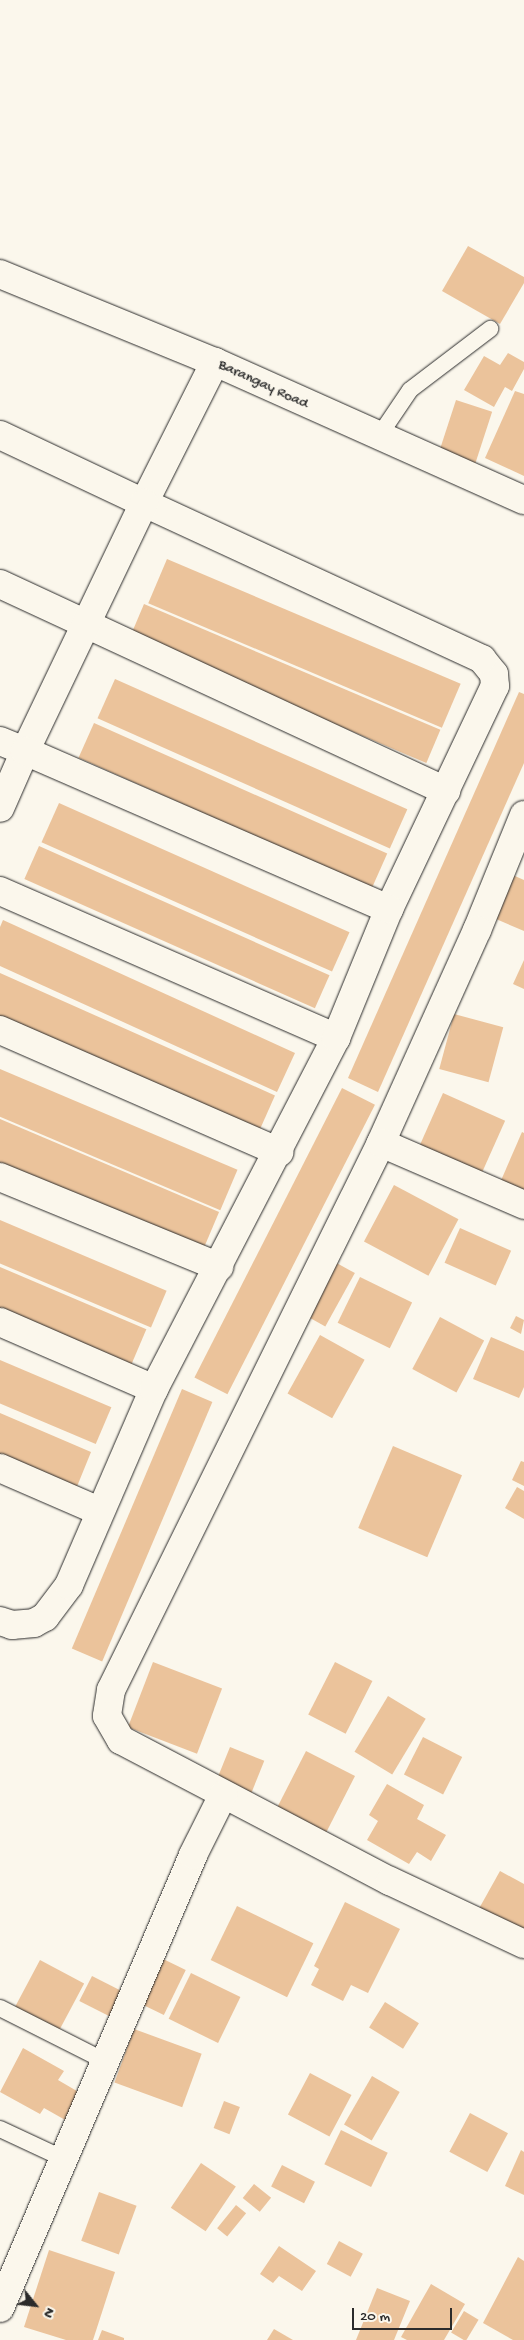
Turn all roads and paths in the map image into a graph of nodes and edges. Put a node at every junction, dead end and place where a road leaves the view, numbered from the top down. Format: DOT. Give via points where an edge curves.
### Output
graph roads {
  1 [pos="0,274"];
  2 [pos="490,329"];
  3 [pos="214,362"];
  4 [pos="0,435"];
  5 [pos="379,436"];
  6 [pos="524,500"];
  7 [pos="144,503"];
  8 [pos="0,584"];
  9 [pos="84,625"];
  10 [pos="0,741"];
  11 [pos="25,751"];
  12 [pos="446,791"];
  13 [pos="0,808"];
  14 [pos="524,815"];
  15 [pos="0,891"];
  16 [pos="389,910"];
  17 [pos="0,1030"];
  18 [pos="336,1038"];
  19 [pos="381,1143"];
  20 [pos="279,1152"];
  21 [pos="0,1177"];
  22 [pos="524,1205"];
  23 [pos="219,1267"];
  24 [pos="0,1322"];
  25 [pos="154,1389"];
  26 [pos="0,1468"];
  27 [pos="99,1511"];
  28 [pos="0,1621"];
  29 [pos="223,1795"];
  30 [pos="524,1944"];
  31 [pos="0,2008"];
  32 [pos="106,2062"];
  33 [pos="0,2129"];
  34 [pos="64,2159"];
  35 [pos="2,2298"];
  1 -- 3 [label="street, Barangay Road"];
  2 -- 5 [label="lane" via="410,390"];
  3 -- 5 [label="street, Barangay Road"];
  3 -- 7 [label="street"];
  4 -- 7 [label="street"];
  5 -- 6 [label="street, Barangay Road"];
  7 -- 9 [label="street"];
  7 -- 12 [label="street" via="489,663 495,686"];
  8 -- 9 [label="street"];
  9 -- 11 [label="street"];
  9 -- 12 [label="street"];
  10 -- 11 [label="street"];
  11 -- 13 [label="street"];
  11 -- 16 [label="street"];
  12 -- 16 [label="street"];
  14 -- 19 [label="street" via="477,930"];
  15 -- 18 [label="street"];
  16 -- 18 [label="street"];
  17 -- 20 [label="street"];
  18 -- 20 [label="street"];
  19 -- 22 [label="street"];
  19 -- 29 [label="street" via="111,1690 107,1716 121,1740"];
  20 -- 23 [label="street"];
  21 -- 23 [label="street"];
  23 -- 25 [label="street"];
  24 -- 25 [label="street"];
  25 -- 27 [label="street"];
  26 -- 27 [label="street"];
  27 -- 28 [label="street" via="69,1585 50,1612 34,1623 12,1625"];
  29 -- 30 [label="street" via="390,1881"];
  29 -- 32 [label="street" via="193,1855"];
  31 -- 32 [label="lane"];
  32 -- 34 [label="street"];
  33 -- 34 [label="lane"];
  34 -- 35 [label="street"];
}
